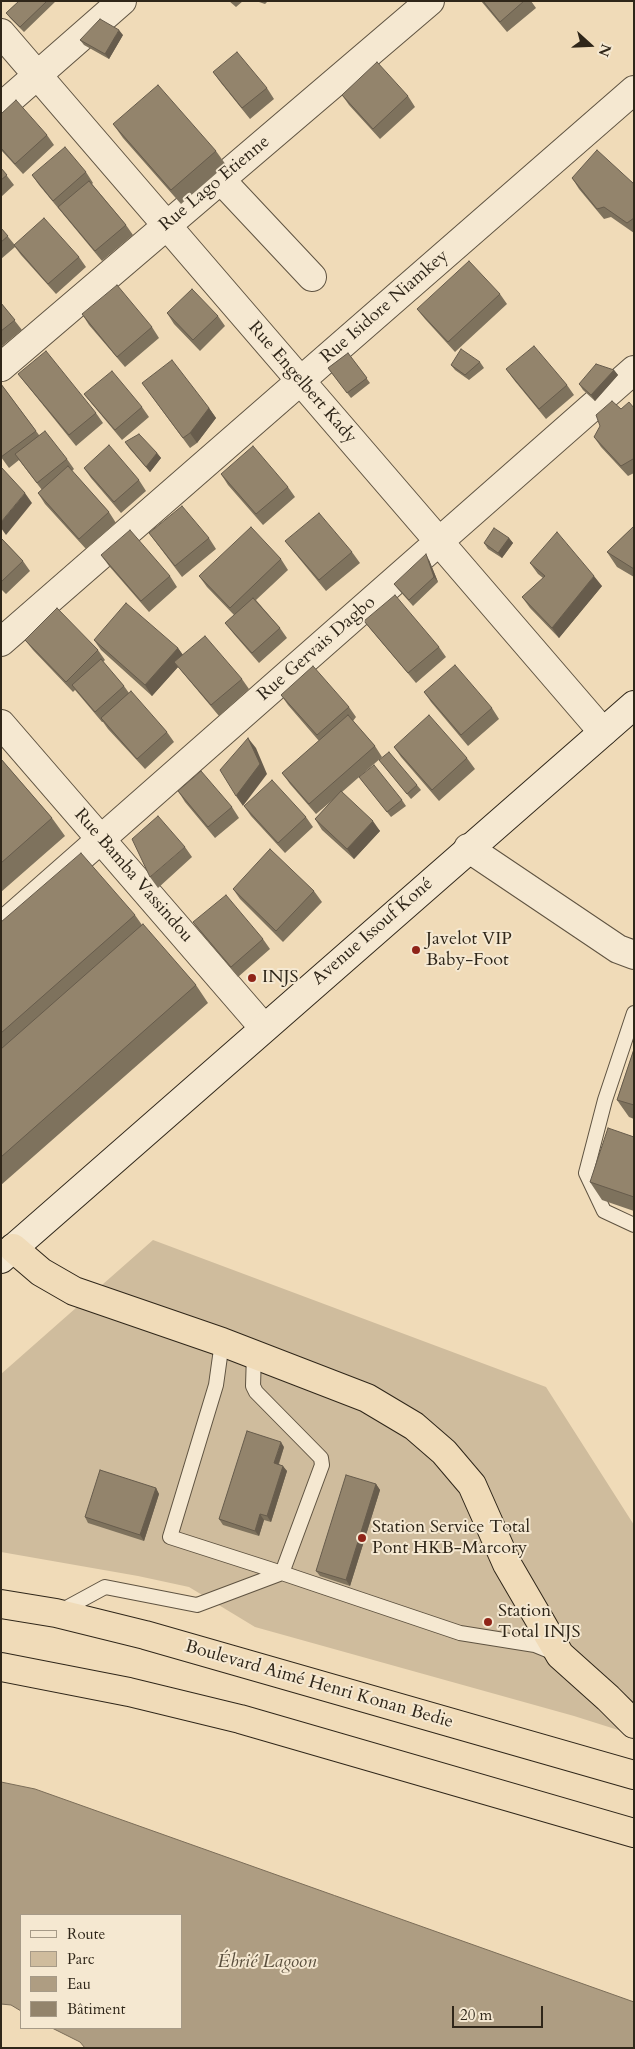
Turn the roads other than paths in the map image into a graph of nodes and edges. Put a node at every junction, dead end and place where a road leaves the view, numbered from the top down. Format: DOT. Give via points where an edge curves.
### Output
graph roads {
  1 [pos="122,1"];
  2 [pos="430,1"];
  3 [pos="1,33"];
  4 [pos="37,75"];
  5 [pos="634,90"];
  6 [pos="1,106"];
  7 [pos="221,180"];
  8 [pos="166,226"];
  9 [pos="312,277"];
  10 [pos="1,367"];
  11 [pos="634,370"];
  12 [pos="301,381"];
  13 [pos="439,542"];
  14 [pos="1,642"];
  15 [pos="634,705"];
  16 [pos="1,724"];
  17 [pos="603,732"];
  18 [pos="102,838"];
  19 [pos="468,848"];
  20 [pos="1,927"];
  21 [pos="634,955"];
  22 [pos="634,1013"];
  23 [pos="264,1028"];
  24 [pos="634,1225"];
  25 [pos="7,1254"];
  26 [pos="222,1342"];
  27 [pos="254,1354"];
  28 [pos="282,1573"];
  29 [pos="1,1604"];
  30 [pos="56,1613"];
  31 [pos="560,1655"];
  32 [pos="1,1667"];
  33 [pos="634,1724"];
  34 [pos="634,1775"];
  35 [pos="634,1833"];
  1 -- 4 [label="street"];
  2 -- 7 [label="street, Rue Lago Etienne"];
  3 -- 4 [label="street, Rue Engelbert Kady"];
  4 -- 6 [label="street"];
  4 -- 8 [label="street, Rue Engelbert Kady"];
  5 -- 12 [label="street, Rue Isidore Niamkey"];
  7 -- 8 [label="street, Rue Lago Etienne"];
  7 -- 9 [label="street"];
  8 -- 10 [label="street, Rue Lago Etienne"];
  8 -- 12 [label="street, Rue Engelbert Kady"];
  11 -- 13 [label="street, Rue Gervais Dagbo"];
  12 -- 13 [label="street, Rue Engelbert Kady"];
  12 -- 14 [label="street, Rue Isidore Niamkey"];
  13 -- 17 [label="street, Rue Engelbert Kady"];
  13 -- 18 [label="street, Rue Gervais Dagbo"];
  15 -- 17 [label="street, Avenue Issouf Koné"];
  16 -- 18 [label="street, Rue Bamba Vassindou"];
  17 -- 19 [label="street, Avenue Issouf Koné"];
  18 -- 20 [label="street, Rue Gervais Dagbo"];
  18 -- 23 [label="street, Rue Bamba Vassindou"];
  19 -- 21 [label="street" via="618,949"];
  19 -- 23 [label="street, Avenue Issouf Koné"];
  22 -- 24 [label="lane" via="605,1100 586,1172 604,1211"];
  23 -- 25 [label="street, Avenue Issouf Koné"];
  25 -- 26 [label="highway" via="74,1291"];
  26 -- 27 [label="highway"];
  26 -- 28 [label="lane" via="216,1385 170,1537"];
  27 -- 28 [label="lane" via="253,1386 256,1392 321,1458 322,1465"];
  27 -- 31 [label="highway" via="367,1398 414,1426 444,1452 472,1485 507,1564"];
  28 -- 30 [label="lane" via="198,1605 105,1587"];
  28 -- 31 [label="lane" via="460,1633 535,1645"];
  29 -- 30 [label="highway, Boulevard Aimé Henri Konan Bedie"];
  30 -- 34 [label="highway, Boulevard Aimé Henri Konan Bedie" via="145,1635"];
  31 -- 33 [label="highway"];
  32 -- 35 [label="highway" via="129,1692 240,1719"];
}
